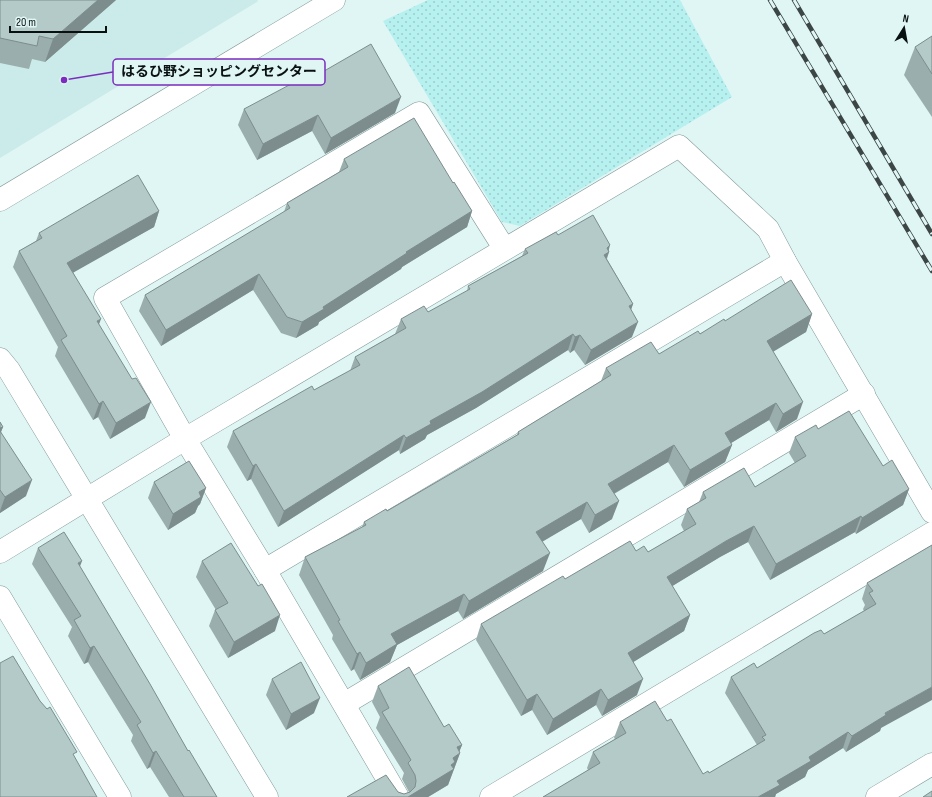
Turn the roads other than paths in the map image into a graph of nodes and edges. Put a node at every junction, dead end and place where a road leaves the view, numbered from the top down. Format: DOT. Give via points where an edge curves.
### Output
graph roads {
  1 [pos="323,3"];
  2 [pos="0,200"];
  3 [pos="504,248"];
  4 [pos="785,261"];
  5 [pos="0,359"];
  6 [pos="864,394"];
  7 [pos="185,439"];
  8 [pos="88,498"];
  9 [pos="932,512"];
  10 [pos="932,534"];
  11 [pos="0,552"];
  12 [pos="265,570"];
  13 [pos="0,597"];
  14 [pos="344,704"];
  15 [pos="932,764"];
  16 [pos="495,796"];
  17 [pos="120,797"];
  18 [pos="267,797"];
  19 [pos="398,797"];
  20 [pos="877,797"];
  1 -- 2 [label="street"];
  3 -- 4 [label="street" via="679,146 768,229"];
  3 -- 7 [label="street"];
  3 -- 7 [label="street" via="419,113 105,298"];
  4 -- 6 [label="street"];
  4 -- 12 [label="street"];
  5 -- 8 [label="street"];
  6 -- 9 [label="street"];
  6 -- 14 [label="street"];
  7 -- 8 [label="street"];
  7 -- 12 [label="street"];
  8 -- 11 [label="street"];
  8 -- 18 [label="street"];
  10 -- 16 [label="street"];
  12 -- 14 [label="street"];
  13 -- 17 [label="street"];
  14 -- 19 [label="street"];
  15 -- 20 [label="street"];
}
